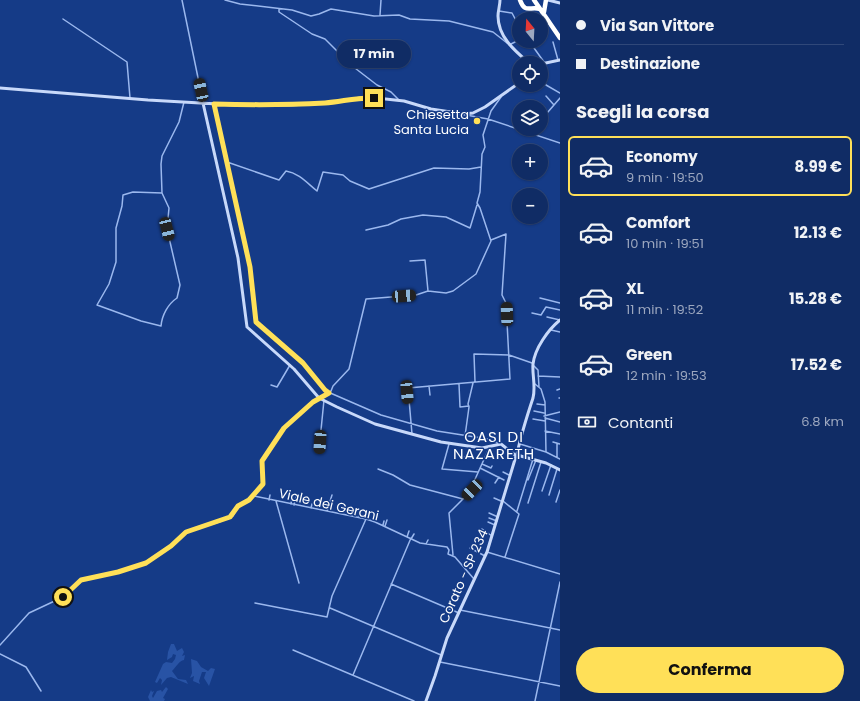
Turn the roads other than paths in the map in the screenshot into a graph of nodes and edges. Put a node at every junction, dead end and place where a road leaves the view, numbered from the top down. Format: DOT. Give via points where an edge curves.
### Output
graph roads {
  1 [pos="182,0"];
  2 [pos="225,0"];
  3 [pos="381,0"];
  4 [pos="500,0"];
  5 [pos="520,0"];
  6 [pos="535,0"];
  7 [pos="546,2"];
  8 [pos="559,2"];
  9 [pos="534,8"];
  10 [pos="279,9"];
  11 [pos="498,11"];
  12 [pos="542,11"];
  13 [pos="512,13"];
  14 [pos="380,15"];
  15 [pos="63,19"];
  16 [pos="560,38"];
  17 [pos="553,42"];
  18 [pos="512,43"];
  19 [pos="508,44"];
  20 [pos="521,56"];
  21 [pos="559,60"];
  22 [pos="548,62"];
  23 [pos="548,86"];
  24 [pos="0,88"];
  25 [pos="512,88"];
  26 [pos="560,93"];
  27 [pos="502,96"];
  28 [pos="546,96"];
  29 [pos="560,98"];
  30 [pos="136,99"];
  31 [pos="399,100"];
  32 [pos="184,102"];
  33 [pos="204,103"];
  34 [pos="214,104"];
  35 [pos="554,105"];
  36 [pos="548,112"];
  37 [pos="464,114"];
  38 [pos="477,117"];
  39 [pos="488,119"];
  40 [pos="477,120"];
  41 [pos="512,127"];
  42 [pos="539,136"];
  43 [pos="560,143"];
  44 [pos="227,162"];
  45 [pos="481,167"];
  46 [pos="162,194"];
  47 [pos="477,204"];
  48 [pos="366,230"];
  49 [pos="491,240"];
  50 [pos="410,261"];
  51 [pos="428,291"];
  52 [pos="540,298"];
  53 [pos="560,303"];
  54 [pos="560,310"];
  55 [pos="532,313"];
  56 [pos="547,318"];
  57 [pos="560,320"];
  58 [pos="551,330"];
  59 [pos="560,332"];
  60 [pos="509,355"];
  61 [pos="533,364"];
  62 [pos="290,366"];
  63 [pos="538,376"];
  64 [pos="560,377"];
  65 [pos="474,382"];
  66 [pos="458,383"];
  67 [pos="271,385"];
  68 [pos="429,386"];
  69 [pos="537,387"];
  70 [pos="329,393"];
  71 [pos="430,395"];
  72 [pos="319,398"];
  73 [pos="324,400"];
  74 [pos="537,404"];
  75 [pos="545,405"];
  76 [pos="469,406"];
  77 [pos="534,411"];
  78 [pos="560,412"];
  79 [pos="545,417"];
  80 [pos="533,419"];
  81 [pos="560,422"];
  82 [pos="410,424"];
  83 [pos="545,431"];
  84 [pos="412,434"];
  85 [pos="560,434"];
  86 [pos="464,436"];
  87 [pos="553,442"];
  88 [pos="498,443"];
  89 [pos="557,443"];
  90 [pos="449,444"];
  91 [pos="520,444"];
  92 [pos="560,444"];
  93 [pos="490,446"];
  94 [pos="319,450"];
  95 [pos="546,452"];
  96 [pos="516,455"];
  97 [pos="464,457"];
  98 [pos="557,457"];
  99 [pos="484,459"];
  100 [pos="560,459"];
  101 [pos="534,460"];
  102 [pos="542,462"];
  103 [pos="482,464"];
  104 [pos="551,465"];
  105 [pos="492,466"];
  106 [pos="480,468"];
  107 [pos="378,469"];
  108 [pos="559,469"];
  109 [pos="478,472"];
  110 [pos="503,472"];
  111 [pos="495,475"];
  112 [pos="510,476"];
  113 [pos="499,477"];
  114 [pos="493,478"];
  115 [pos="504,480"];
  116 [pos="528,480"];
  117 [pos="495,483"];
  118 [pos="503,484"];
  119 [pos="508,486"];
  120 [pos="560,490"];
  121 [pos="542,491"];
  122 [pos="256,492"];
  123 [pos="260,494"];
  124 [pos="293,494"];
  125 [pos="270,495"];
  126 [pos="332,495"];
  127 [pos="549,495"];
  128 [pos="254,496"];
  129 [pos="296,497"];
  130 [pos="494,498"];
  131 [pos="463,499"];
  132 [pos="269,500"];
  133 [pos="276,501"];
  134 [pos="298,502"];
  135 [pos="503,502"];
  136 [pos="528,502"];
  137 [pos="556,502"];
  138 [pos="291,504"];
  139 [pos="312,504"];
  140 [pos="296,505"];
  141 [pos="310,508"];
  142 [pos="333,508"];
  143 [pos="327,511"];
  144 [pos="369,511"];
  145 [pos="517,511"];
  146 [pos="331,512"];
  147 [pos="360,512"];
  148 [pos="490,512"];
  149 [pos="363,515"];
  150 [pos="359,517"];
  151 [pos="377,517"];
  152 [pos="498,517"];
  153 [pos="362,518"];
  154 [pos="489,518"];
  155 [pos="365,519"];
  156 [pos="387,520"];
  157 [pos="384,521"];
  158 [pos="497,521"];
  159 [pos="375,522"];
  160 [pos="488,522"];
  161 [pos="495,525"];
  162 [pos="384,526"];
  163 [pos="395,528"];
  164 [pos="482,529"];
  165 [pos="394,531"];
  166 [pos="409,531"];
  167 [pos="414,534"];
  168 [pos="405,535"];
  169 [pos="492,536"];
  170 [pos="411,538"];
  171 [pos="428,540"];
  172 [pos="426,544"];
  173 [pos="470,548"];
  174 [pos="487,552"];
  175 [pos="456,553"];
  176 [pos="454,556"];
  177 [pos="485,556"];
  178 [pos="505,558"];
  179 [pos="560,574"];
  180 [pos="474,579"];
  181 [pos="560,582"];
  182 [pos="299,584"];
  183 [pos="391,584"];
  184 [pos="255,603"];
  185 [pos="329,608"];
  186 [pos="460,611"];
  187 [pos="373,627"];
  188 [pos="550,628"];
  189 [pos="560,630"];
  190 [pos="0,645"];
  191 [pos="293,650"];
  192 [pos="0,654"];
  193 [pos="441,655"];
  194 [pos="439,662"];
  195 [pos="353,675"];
  196 [pos="539,682"];
  197 [pos="560,686"];
  198 [pos="41,691"];
  199 [pos="414,701"];
  200 [pos="426,701"];
  201 [pos="535,701"];
  1 -- 33 [label="street"];
  2 -- 10 [label="street"];
  3 -- 14 [label="street"];
  4 -- 11 [label="main road"];
  5 -- 9 [label="highway" via="524,8"];
  6 -- 7 [label="highway" via="540,6"];
  6 -- 9 [label="highway"];
  6 -- 12 [label="highway"];
  7 -- 8 [label="main road"];
  7 -- 12 [label="highway"];
  9 -- 12 [label="highway"];
  10 -- 14 [label="street" via="311,16 331,9"];
  10 -- 31 [label="street" via="278,12 312,34 325,39 351,65"];
  11 -- 13 [label="street"];
  11 -- 19 [label="main road" via="499,25"];
  12 -- 16 [label="highway"];
  14 -- 19 [label="street" via="399,15 410,19 470,25 493,32"];
  15 -- 30 [label="street" via="127,62 130,98"];
  17 -- 21 [label="street"];
  18 -- 19 [label="street"];
  19 -- 20 [label="main road"];
  21 -- 22 [label="main road"];
  23 -- 26 [label="street"];
  24 -- 30 [label="main road"];
  25 -- 27 [label="main road"];
  27 -- 37 [label="main road" via="479,110"];
  27 -- 39 [label="street" via="494,105"];
  28 -- 35 [label="street"];
  29 -- 35 [label="street"];
  30 -- 32 [label="main road"];
  31 -- 34 [label="main road" via="362,98 289,105"];
  31 -- 37 [label="main road"];
  32 -- 33 [label="main road"];
  32 -- 46 [label="street" via="179,122 160,164"];
  33 -- 34 [label="main road"];
  33 -- 62 [label="main road" via="237,252 248,327"];
  34 -- 44 [label="street"];
  35 -- 36 [label="street"];
  37 -- 38 [label="street"];
  38 -- 39 [label="street"];
  38 -- 40 [label="street"];
  39 -- 41 [label="street"];
  39 -- 45 [label="street" via="483,135 485,145"];
  42 -- 43 [label="street"];
  44 -- 45 [label="street" via="279,180 288,171 301,177 317,191 323,172 343,175 369,189 434,168"];
  44 -- 70 [label="street" via="250,267 256,322 303,363"];
  45 -- 47 [label="street"];
  46 -- 46 [label="street" via="134,192 123,195 116,228 116,262 109,284 98,304 141,322 162,326 164,314 177,298 180,285 167,229 169,208"];
  47 -- 48 [label="street" via="470,228 446,217 423,215"];
  47 -- 49 [label="street"];
  49 -- 51 [label="street" via="478,269 471,278 449,292"];
  49 -- 60 [label="street" via="506,234 502,295 506,303"];
  50 -- 51 [label="street" via="425,260"];
  51 -- 70 [label="street" via="416,295 365,300 349,369"];
  52 -- 53 [label="street"];
  54 -- 55 [label="street" via="546,307 541,315"];
  56 -- 57 [label="street"];
  57 -- 58 [label="main road, Corato - SP 234"];
  58 -- 59 [label="street"];
  58 -- 61 [label="main road, Corato - SP 234" via="540,346"];
  60 -- 61 [label="street"];
  60 -- 65 [label="street" via="508,379"];
  60 -- 65 [label="street" via="474,354"];
  61 -- 63 [label="street" via="538,369"];
  61 -- 69 [label="main road, Corato - SP 234"];
  62 -- 67 [label="street" via="278,387"];
  62 -- 72 [label="main road"];
  63 -- 64 [label="street"];
  63 -- 69 [label="street"];
  65 -- 66 [label="street"];
  65 -- 76 [label="street"];
  66 -- 68 [label="street"];
  66 -- 76 [label="street" via="460,407"];
  68 -- 71 [label="street"];
  68 -- 82 [label="street" via="407,388"];
  69 -- 75 [label="street" via="541,389"];
  69 -- 91 [label="main road, Corato - SP 234" via="533,393"];
  70 -- 72 [label="street"];
  70 -- 82 [label="street"];
  72 -- 73 [label="main road"];
  72 -- 122 [label="street" via="290,422 265,456 261,466 263,484"];
  73 -- 84 [label="main road" via="375,424"];
  73 -- 94 [label="street"];
  74 -- 75 [label="street"];
  75 -- 79 [label="street"];
  76 -- 86 [label="street"];
  77 -- 79 [label="street"];
  78 -- 79 [label="street"];
  79 -- 80 [label="street"];
  79 -- 81 [label="street"];
  79 -- 83 [label="street"];
  82 -- 84 [label="street"];
  82 -- 86 [label="street"];
  83 -- 85 [label="street"];
  83 -- 95 [label="street"];
  84 -- 90 [label="main road"];
  86 -- 88 [label="street"];
  87 -- 89 [label="street"];
  88 -- 93 [label="main road"];
  88 -- 96 [label="main road"];
  89 -- 92 [label="street"];
  89 -- 98 [label="street"];
  90 -- 93 [label="main road" via="482,448"];
  90 -- 109 [label="street" via="442,469"];
  91 -- 95 [label="street"];
  91 -- 96 [label="main road, Corato - SP 234"];
  93 -- 99 [label="street"];
  95 -- 98 [label="street"];
  96 -- 101 [label="main road"];
  96 -- 112 [label="main road, Corato - SP 234"];
  97 -- 99 [label="street"];
  98 -- 100 [label="street"];
  99 -- 103 [label="street"];
  101 -- 102 [label="main road"];
  101 -- 116 [label="street"];
  101 -- 145 [label="street"];
  102 -- 104 [label="main road"];
  102 -- 136 [label="street"];
  103 -- 105 [label="street" via="491,468"];
  103 -- 106 [label="street"];
  104 -- 108 [label="main road"];
  104 -- 121 [label="street"];
  106 -- 109 [label="street"];
  106 -- 111 [label="street"];
  107 -- 131 [label="street" via="410,485"];
  108 -- 127 [label="street"];
  109 -- 131 [label="street" via="472,490"];
  110 -- 112 [label="street"];
  111 -- 113 [label="street"];
  111 -- 114 [label="street"];
  112 -- 119 [label="main road, Corato - SP 234"];
  113 -- 115 [label="street"];
  113 -- 117 [label="street"];
  118 -- 119 [label="street"];
  119 -- 135 [label="main road, Corato - SP 234"];
  120 -- 137 [label="street"];
  122 -- 123 [label="street"];
  122 -- 128 [label="street"];
  124 -- 138 [label="street"];
  125 -- 132 [label="street"];
  126 -- 143 [label="street"];
  128 -- 132 [label="street, Viale dei Gerani"];
  128 -- 190 [label="street" via="238,506 233,516 186,532 146,563 81,580 61,598 29,613"];
  129 -- 140 [label="street"];
  130 -- 135 [label="street"];
  131 -- 176 [label="street" via="449,514"];
  132 -- 133 [label="street, Viale dei Gerani"];
  133 -- 138 [label="street, Viale dei Gerani"];
  133 -- 182 [label="street"];
  134 -- 140 [label="street"];
  135 -- 145 [label="street"];
  135 -- 152 [label="main road, Corato - SP 234"];
  138 -- 140 [label="street, Viale dei Gerani"];
  139 -- 141 [label="street"];
  140 -- 141 [label="street, Viale dei Gerani"];
  141 -- 143 [label="street, Viale dei Gerani"];
  142 -- 146 [label="street"];
  143 -- 146 [label="street, Viale dei Gerani"];
  144 -- 155 [label="street"];
  145 -- 178 [label="street" via="519,514"];
  146 -- 150 [label="street, Viale dei Gerani"];
  147 -- 150 [label="street"];
  148 -- 152 [label="street"];
  149 -- 153 [label="street"];
  150 -- 153 [label="street, Viale dei Gerani"];
  151 -- 159 [label="street"];
  152 -- 158 [label="main road, Corato - SP 234"];
  153 -- 155 [label="street, Viale dei Gerani"];
  154 -- 158 [label="street"];
  155 -- 159 [label="street, Viale dei Gerani"];
  155 -- 185 [label="street"];
  156 -- 162 [label="street"];
  157 -- 162 [label="street"];
  158 -- 161 [label="main road, Corato - SP 234"];
  159 -- 162 [label="street, Viale dei Gerani"];
  160 -- 161 [label="street"];
  161 -- 169 [label="main road, Corato - SP 234"];
  162 -- 165 [label="street, Viale dei Gerani"];
  163 -- 165 [label="street"];
  164 -- 169 [label="street"];
  165 -- 168 [label="street, Viale dei Gerani"];
  166 -- 168 [label="street"];
  167 -- 170 [label="street"];
  168 -- 170 [label="street, Viale dei Gerani"];
  169 -- 174 [label="main road, Corato - SP 234"];
  170 -- 172 [label="street, Viale dei Gerani"];
  170 -- 183 [label="street"];
  171 -- 172 [label="street"];
  172 -- 176 [label="street, Viale dei Gerani" via="447,547 448,554"];
  173 -- 177 [label="street"];
  174 -- 177 [label="main road, Corato - SP 234"];
  174 -- 178 [label="street"];
  175 -- 176 [label="street"];
  176 -- 180 [label="street, Viale dei Gerani"];
  177 -- 180 [label="main road, Corato - SP 234"];
  178 -- 179 [label="street"];
  180 -- 186 [label="main road, Corato - SP 234"];
  181 -- 188 [label="street"];
  183 -- 186 [label="street"];
  183 -- 187 [label="street"];
  184 -- 185 [label="street" via="326,617"];
  185 -- 187 [label="street"];
  186 -- 188 [label="street"];
  186 -- 193 [label="main road, Corato - SP 234"];
  187 -- 193 [label="street"];
  187 -- 195 [label="street"];
  188 -- 189 [label="street"];
  188 -- 196 [label="street"];
  191 -- 195 [label="street"];
  192 -- 198 [label="street" via="27,668"];
  193 -- 194 [label="main road, Corato - SP 234"];
  194 -- 196 [label="street"];
  194 -- 200 [label="main road, Corato - SP 234"];
  195 -- 199 [label="street"];
  196 -- 197 [label="street"];
  196 -- 201 [label="street"];
}
